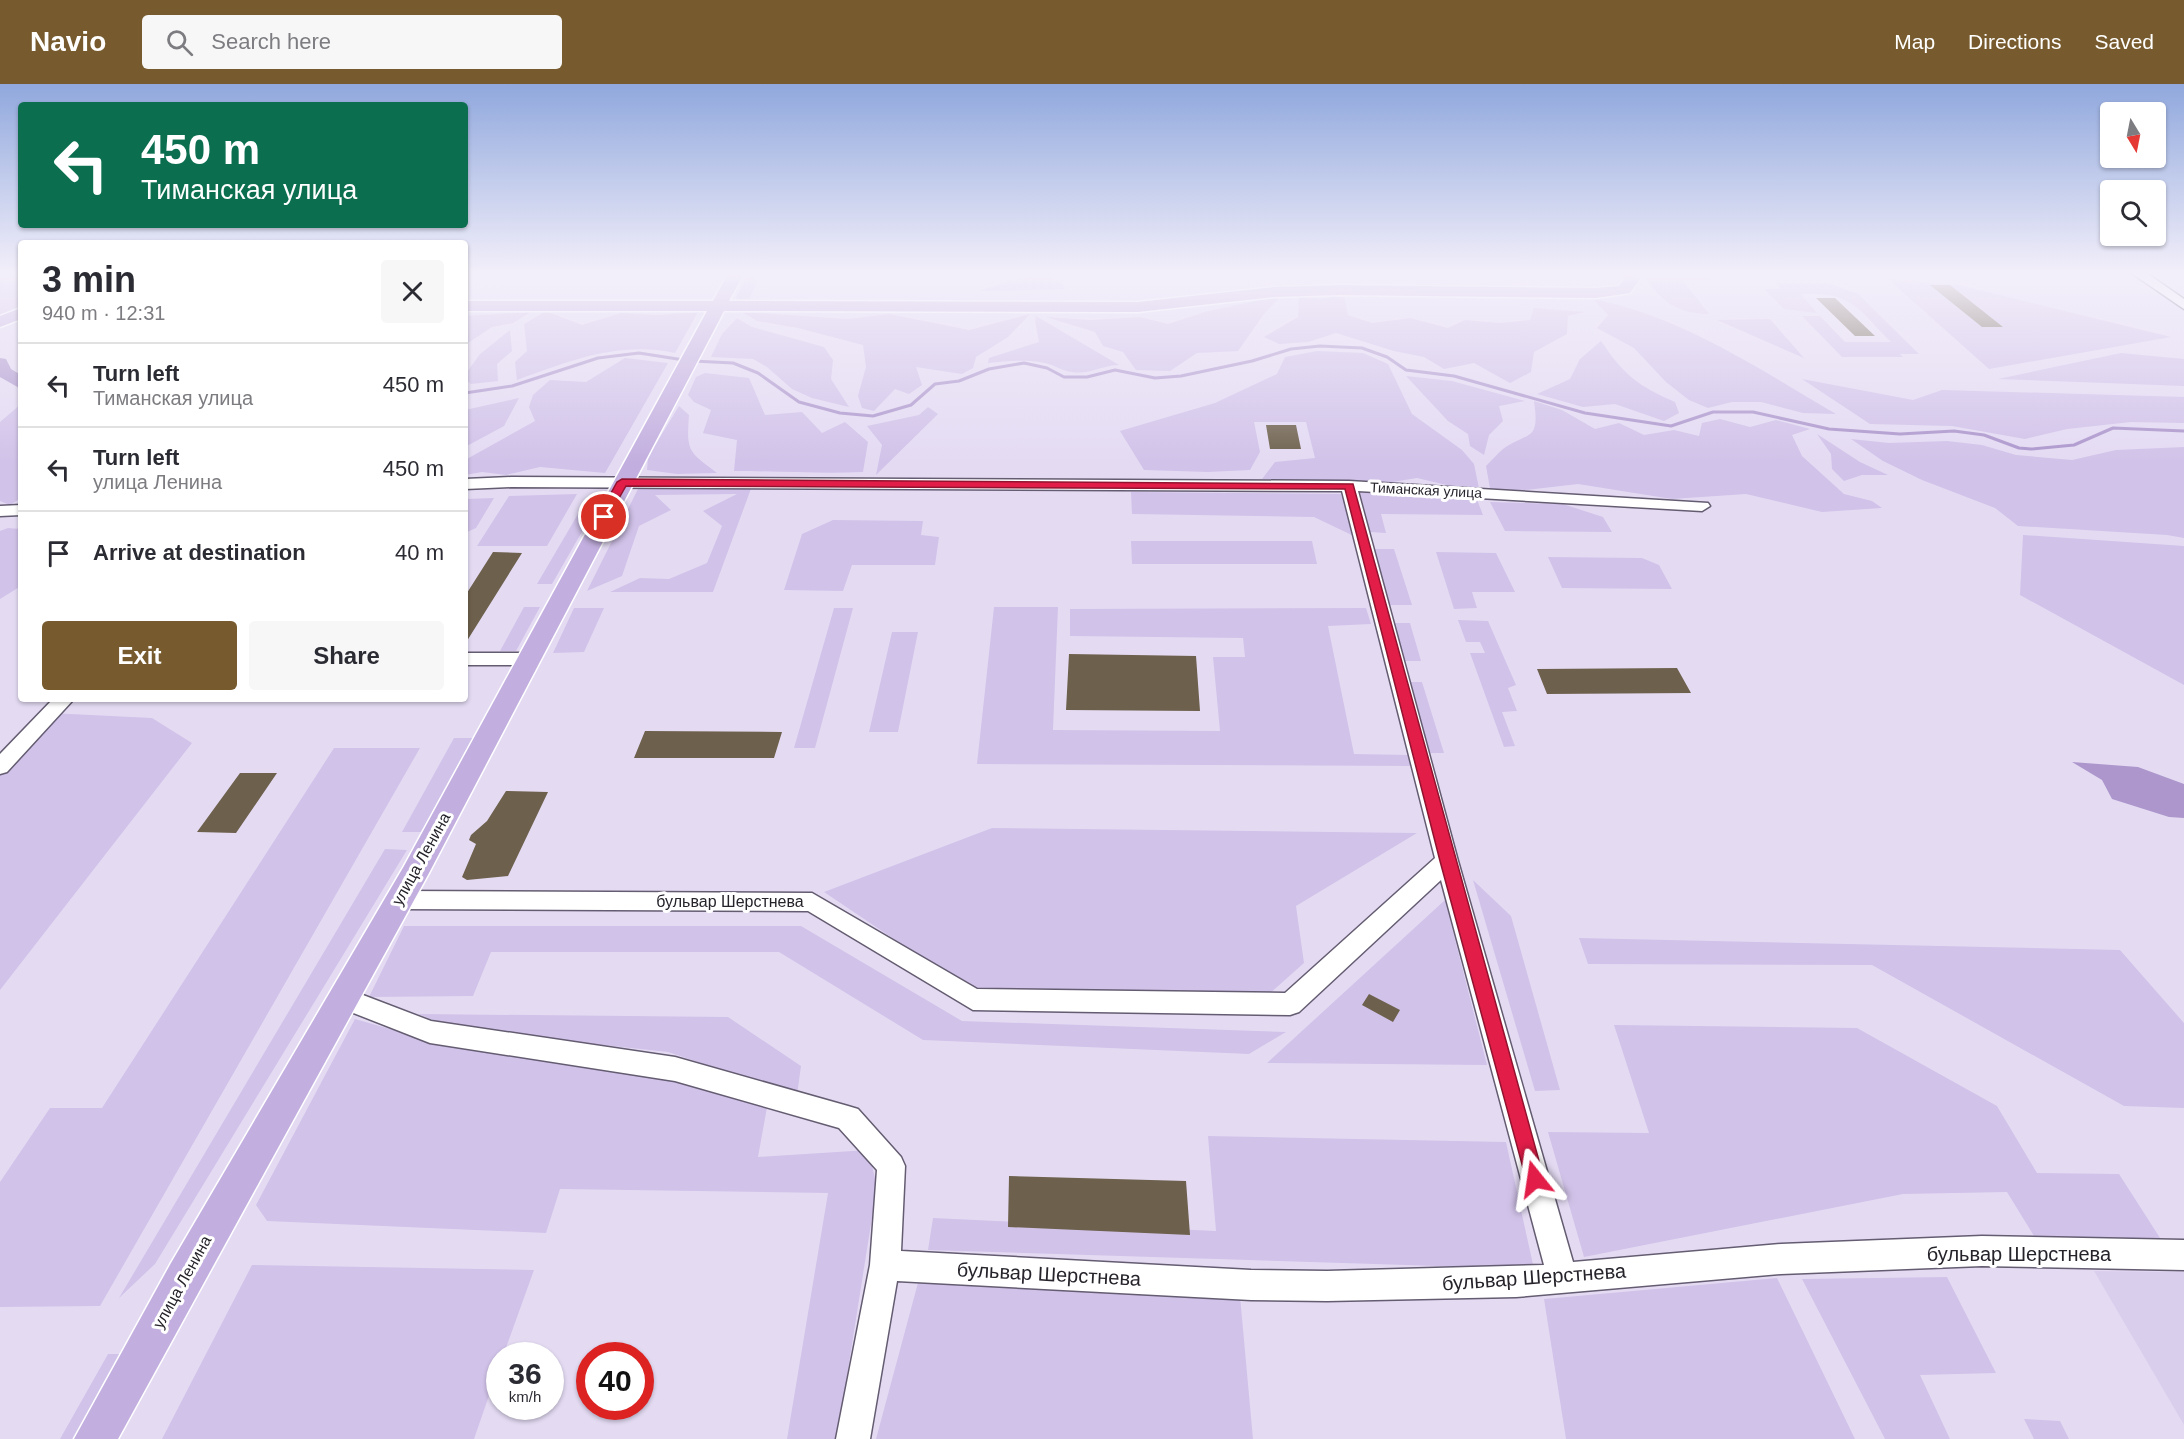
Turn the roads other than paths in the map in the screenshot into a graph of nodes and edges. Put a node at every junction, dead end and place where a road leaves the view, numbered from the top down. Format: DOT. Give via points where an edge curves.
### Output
graph roads {
  1 [pos="701,335"];
  2 [pos="622,482"];
  3 [pos="468,484"];
  4 [pos="1349,486"];
  5 [pos="1702,506"];
  6 [pos="18,510"];
  7 [pos="0,511"];
  8 [pos="468,658"];
  9 [pos="529,659"];
  10 [pos="61,702"];
  11 [pos="0,767"];
  12 [pos="1447,861"];
  13 [pos="398,900"];
  14 [pos="342,998"];
  15 [pos="2184,1255"];
  16 [pos="885,1265"];
  17 [pos="1562,1277"];
  18 [pos="95,1439"];
  19 [pos="853,1439"];
  1 -- 2 [label="main road, улица Ленина"];
  2 -- 3 [label="street, Тиманская улица"];
  2 -- 4 [label="street, Тиманская улица"];
  2 -- 9 [label="main road, улица Ленина"];
  4 -- 5 [label="street, Тиманская улица"];
  4 -- 12 [label="street"];
  6 -- 7 [label="street"];
  8 -- 9 [label="street"];
  9 -- 13 [label="main road, улица Ленина"];
  10 -- 11 [label="street"];
  12 -- 13 [label="street, бульвар Шерстнева" via="1290,1004 973,999 812,902"];
  12 -- 17 [label="street"];
  13 -- 14 [label="main road, улица Ленина"];
  14 -- 16 [label="street" via="429,1032 675,1069 848,1118 891,1166"];
  14 -- 18 [label="main road, улица Ленина"];
  15 -- 17 [label="street, бульвар Шерстнева" via="1982,1251 1780,1259"];
  16 -- 17 [label="street, бульвар Шерстнева" via="1251,1285 1516,1282"];
  16 -- 19 [label="street"];
}
